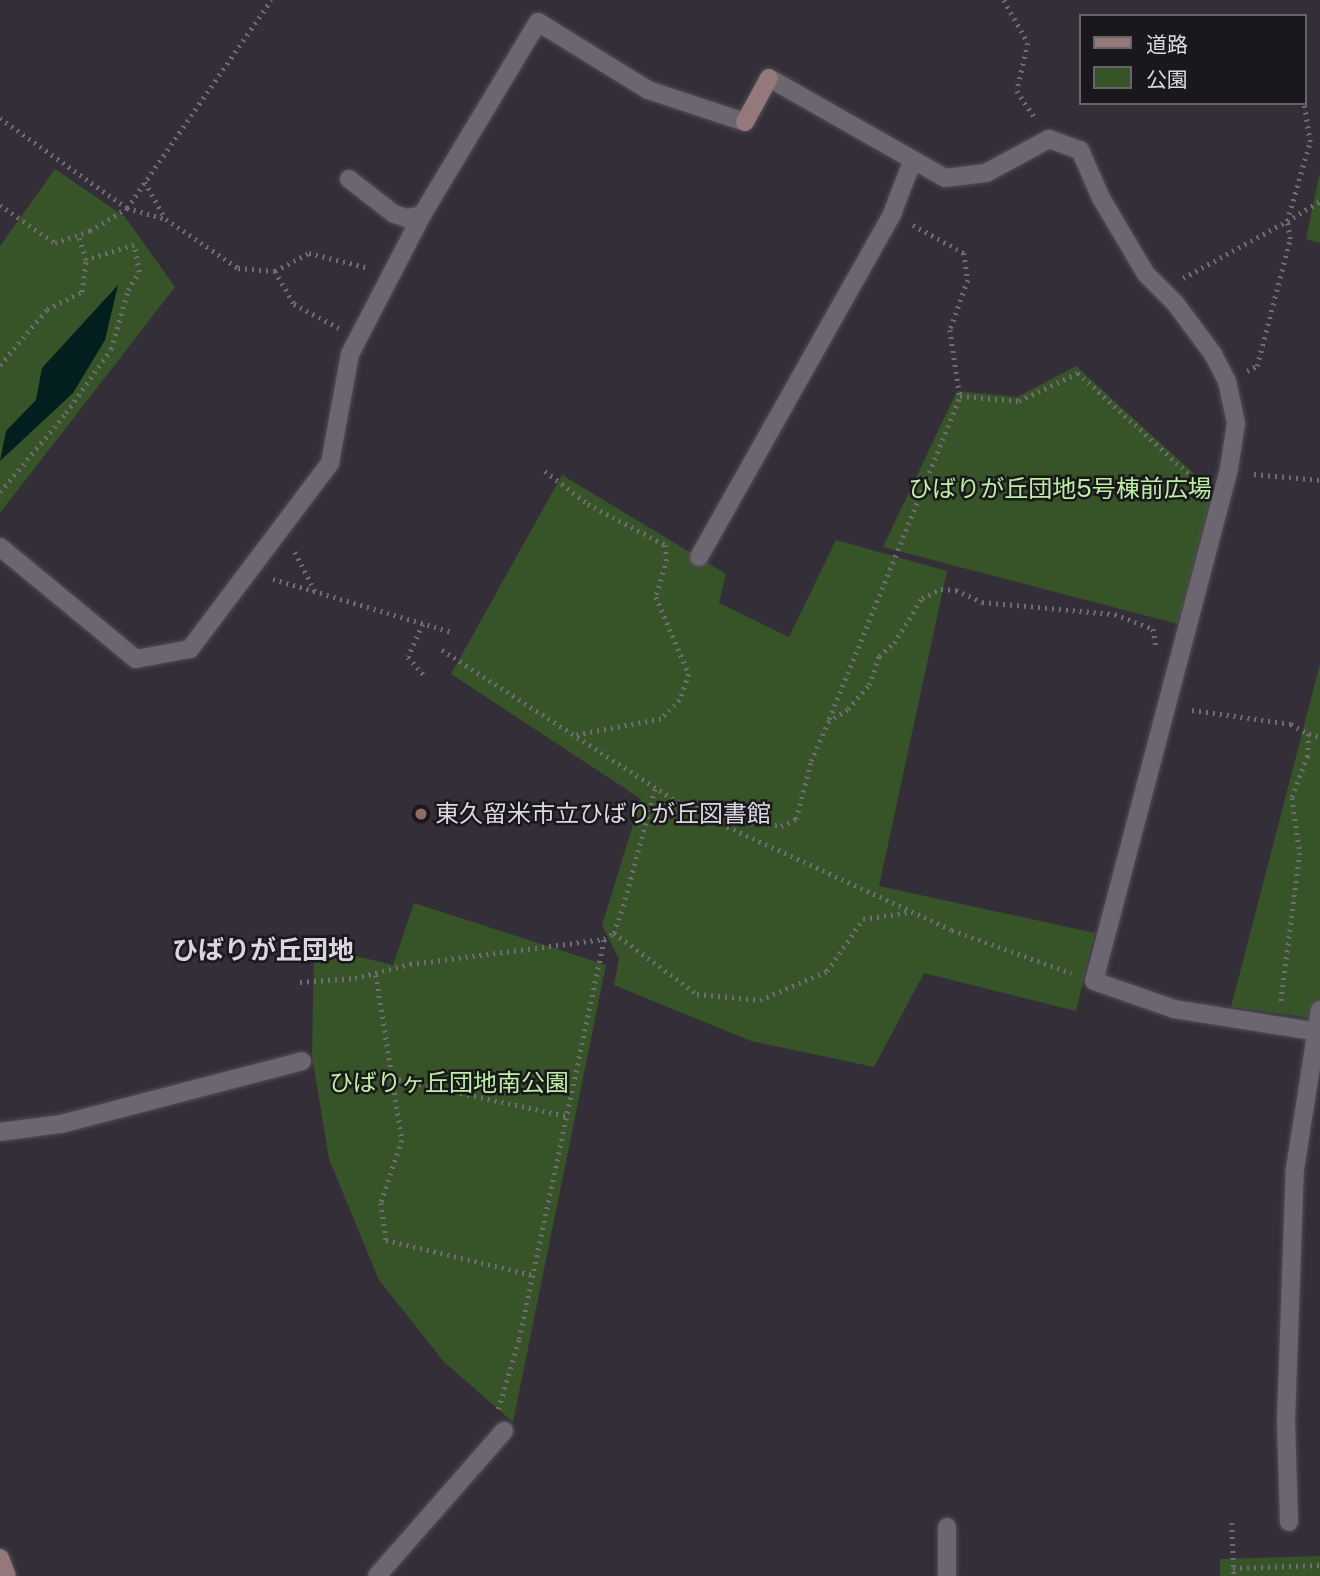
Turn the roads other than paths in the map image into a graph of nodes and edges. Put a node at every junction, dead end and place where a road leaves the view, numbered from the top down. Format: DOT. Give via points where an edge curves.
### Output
graph roads {
  1 [pos="912,162"];
  2 [pos="349,179"];
  3 [pos="422,215"];
  4 [pos="0,547"];
  5 [pos="699,557"];
  6 [pos="1320,1010"];
  7 [pos="1317,1032"];
  8 [pos="302,1061"];
  9 [pos="0,1132"];
  10 [pos="498,1427"];
  11 [pos="1289,1522"];
  12 [pos="947,1527"];
  13 [pos="0,1558"];
  14 [pos="7,1576"];
  15 [pos="377,1576"];
  16 [pos="947,1576"];
  1 -- 3 [label="street" via="769,78 745,122 648,90 538,22"];
  1 -- 5 [label="street" via="892,214"];
  1 -- 7 [label="street" via="945,178 967,177 986,173 1049,139 1080,150 1101,198 1146,274 1213,354 1227,380 1236,423 1229,469 1094,981 1174,1009"];
  2 -- 3 [label="street" via="394,214"];
  3 -- 4 [label="street" via="350,354 330,463 190,649 136,659"];
  6 -- 7 [label="street"];
  7 -- 11 [label="street" via="1295,1169 1286,1421"];
  8 -- 9 [label="street" via="61,1124"];
  10 -- 15 [label="street"];
  12 -- 16 [label="street"];
  13 -- 14 [label="street"];
}
